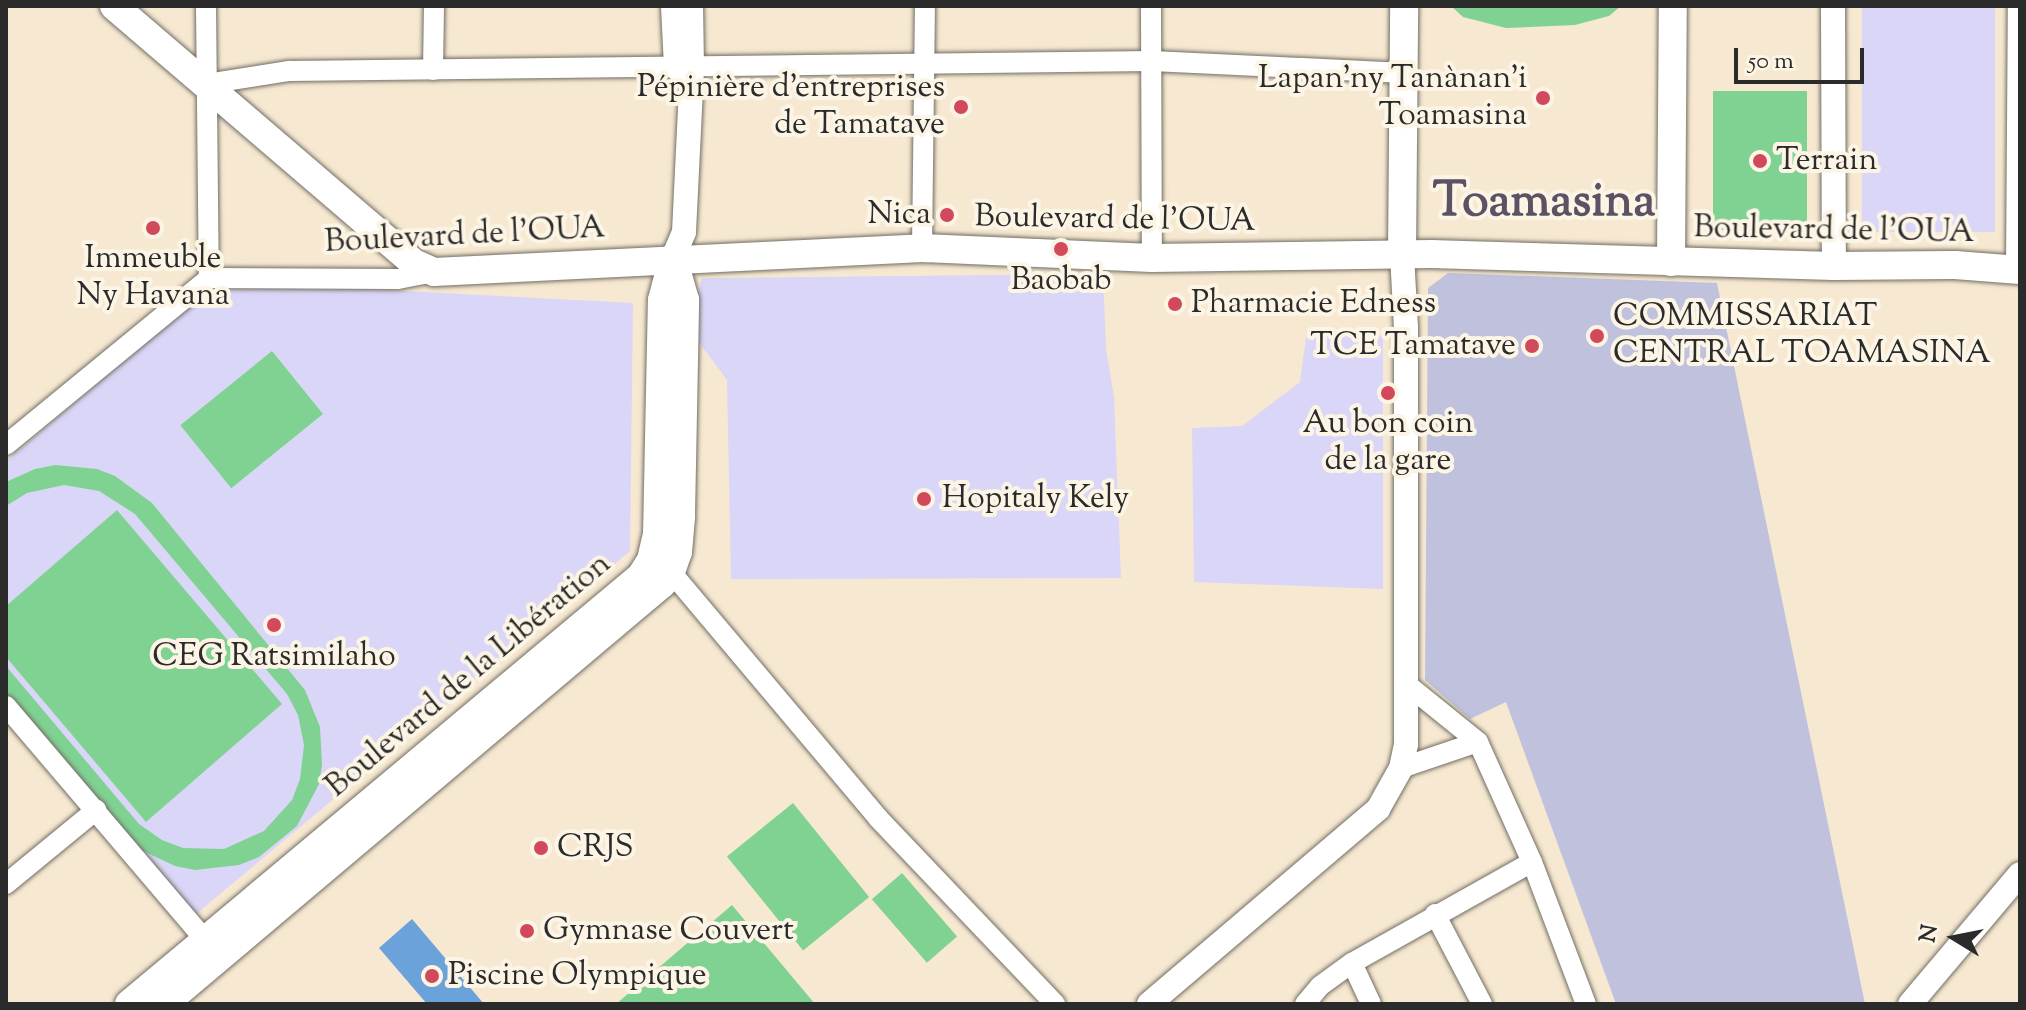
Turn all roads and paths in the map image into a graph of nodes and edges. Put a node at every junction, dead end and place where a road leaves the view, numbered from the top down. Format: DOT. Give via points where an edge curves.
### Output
graph roads {
  1 [pos="114,6"];
  2 [pos="206,6"];
  3 [pos="434,6"];
  4 [pos="673,6"];
  5 [pos="691,6"];
  6 [pos="925,6"];
  7 [pos="1151,6"];
  8 [pos="1404,6"];
  9 [pos="1673,6"];
  10 [pos="1833,6"];
  11 [pos="2018,6"];
  12 [pos="1152,61"];
  13 [pos="925,64"];
  14 [pos="684,68"];
  15 [pos="433,70"];
  16 [pos="1405,73"];
  17 [pos="206,84"];
  18 [pos="2019,114"];
  19 [pos="922,248"];
  20 [pos="1402,255"];
  21 [pos="673,258"];
  22 [pos="1152,258"];
  23 [pos="1671,262"];
  24 [pos="1834,266"];
  25 [pos="2018,270"];
  26 [pos="434,272"];
  27 [pos="209,278"];
  28 [pos="6,445"];
  29 [pos="661,566"];
  30 [pos="1404,682"];
  31 [pos="6,706"];
  32 [pos="1478,742"];
  33 [pos="1401,768"];
  34 [pos="96,810"];
  35 [pos="1532,862"];
  36 [pos="2020,874"];
  37 [pos="6,884"];
  38 [pos="1435,914"];
  39 [pos="212,948"];
  40 [pos="1352,963"];
  41 [pos="129,1004"];
  42 [pos="164,1004"];
  43 [pos="1055,1004"];
  44 [pos="1149,1004"];
  45 [pos="1305,1004"];
  46 [pos="1371,1004"];
  47 [pos="1482,1004"];
  48 [pos="1586,1004"];
  49 [pos="1910,1004"];
  1 -- 17 [label="main road"];
  2 -- 17 [label="street"];
  3 -- 15 [label="street"];
  4 -- 14 [label="street, Boulevard de la Libération"];
  5 -- 14 [label="street, Boulevard de la Libération"];
  6 -- 13 [label="street"];
  7 -- 12 [label="street"];
  8 -- 16 [label="main road"];
  9 -- 23 [label="main road"];
  10 -- 24 [label="street"];
  11 -- 18 [label="street"];
  12 -- 13 [label="street"];
  12 -- 16 [label="street"];
  12 -- 22 [label="street"];
  13 -- 14 [label="street"];
  13 -- 19 [label="street"];
  14 -- 15 [label="street"];
  14 -- 21 [label="street, Boulevard de la Libération" via="684,232"];
  15 -- 17 [label="street" via="289,71"];
  16 -- 20 [label="main road"];
  17 -- 26 [label="main road" via="414,263"];
  17 -- 27 [label="street"];
  18 -- 25 [label="street"];
  19 -- 21 [label="main road, Boulevard de l'OUA"];
  19 -- 22 [label="main road, Boulevard de l'OUA"];
  20 -- 22 [label="main road, Boulevard de l'OUA"];
  20 -- 23 [label="main road, Boulevard de l'OUA"];
  20 -- 30 [label="street"];
  21 -- 26 [label="main road, Boulevard de l'OUA"];
  21 -- 29 [label="main road, Boulevard de la Libération" via="662,300 657,535"];
  23 -- 24 [label="main road, Boulevard de l'OUA"];
  24 -- 25 [label="main road, Boulevard de l'OUA"];
  26 -- 27 [label="street, Boulevard de l'OUA" via="398,279"];
  27 -- 28 [label="street"];
  29 -- 39 [label="main road, Boulevard de la Libération" via="654,591"];
  29 -- 43 [label="street" via="878,818"];
  30 -- 32 [label="street"];
  30 -- 33 [label="street" via="1406,744"];
  31 -- 34 [label="street"];
  32 -- 33 [label="street"];
  32 -- 35 [label="street"];
  33 -- 44 [label="street" via="1378,809"];
  34 -- 37 [label="street"];
  34 -- 39 [label="street"];
  35 -- 38 [label="street"];
  35 -- 48 [label="street"];
  36 -- 49 [label="street"];
  38 -- 40 [label="street"];
  38 -- 47 [label="street"];
  39 -- 41 [label="main road, Boulevard de la Libération"];
  39 -- 42 [label="main road, Boulevard de la Libération"];
  40 -- 45 [label="street"];
  40 -- 46 [label="street"];
}
